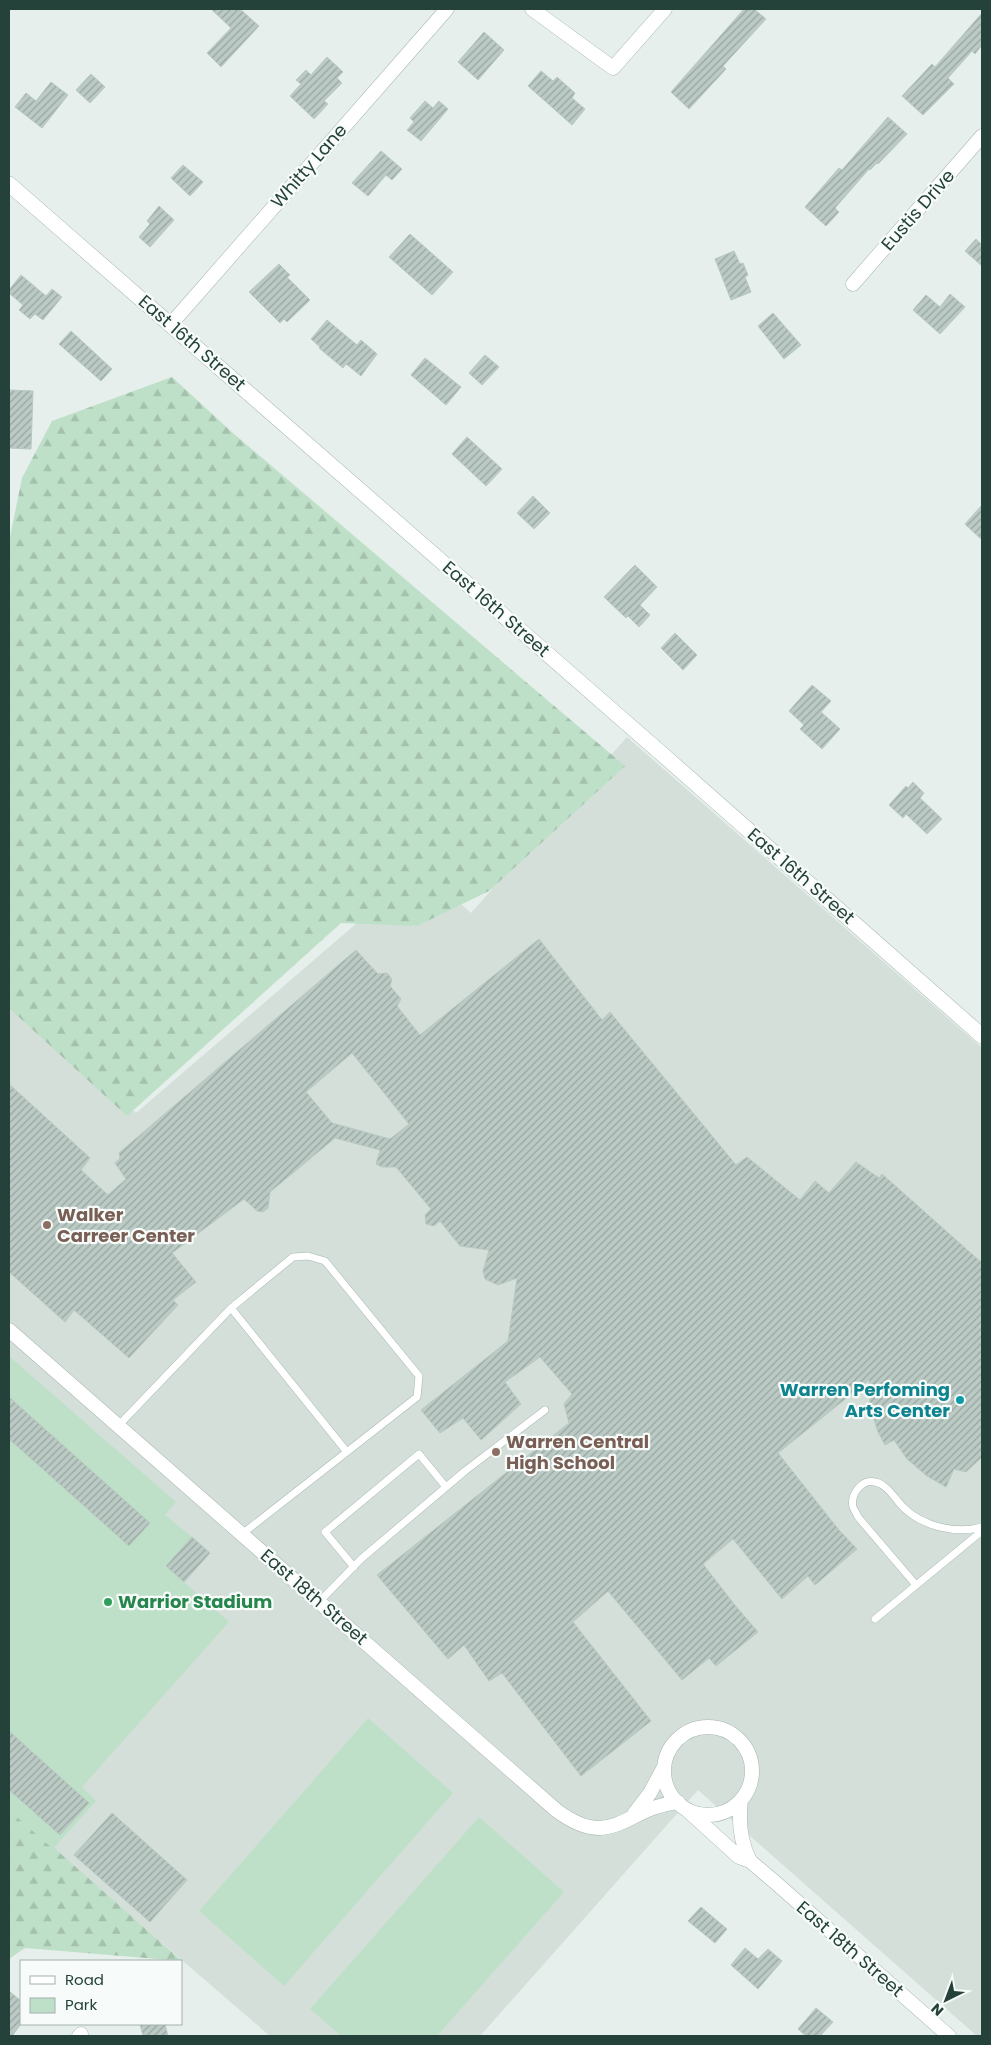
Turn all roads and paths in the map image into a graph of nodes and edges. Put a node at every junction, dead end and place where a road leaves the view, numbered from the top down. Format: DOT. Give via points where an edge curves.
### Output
graph roads {
  1 [pos="447,9"];
  2 [pos="532,9"];
  3 [pos="665,9"];
  4 [pos="982,136"];
  5 [pos="9,184"];
  6 [pos="853,284"];
  7 [pos="171,324"];
  8 [pos="982,1036"];
  9 [pos="231,1308"];
  10 [pos="9,1330"];
  11 [pos="545,1410"];
  12 [pos="118,1426"];
  13 [pos="347,1452"];
  14 [pos="446,1487"];
  15 [pos="982,1527"];
  16 [pos="982,1531"];
  17 [pos="242,1534"];
  18 [pos="354,1567"];
  19 [pos="916,1585"];
  20 [pos="319,1602"];
  21 [pos="875,1619"];
  22 [pos="665,1764"];
  23 [pos="741,1800"];
  24 [pos="682,1806"];
  25 [pos="632,1817"];
  26 [pos="750,1862"];
  27 [pos="950,2036"];
  1 -- 7 [label="street, Whitty Lane"];
  2 -- 3 [label="street" via="613,68"];
  4 -- 6 [label="street, Eustis Drive"];
  5 -- 7 [label="street, East 16th Street"];
  7 -- 8 [label="street, East 16th Street"];
  9 -- 12 [label="lane"];
  9 -- 13 [label="lane"];
  9 -- 13 [label="lane" via="293,1257 308,1256 324,1261 419,1376 417,1397"];
  10 -- 12 [label="street, East 18th Street"];
  11 -- 14 [label="lane"];
  12 -- 17 [label="street, East 18th Street"];
  13 -- 17 [label="lane"];
  14 -- 18 [label="lane"];
  14 -- 18 [label="lane" via="419,1454 325,1532"];
  15 -- 19 [label="lane" via="962,1530 934,1525 911,1514 881,1484 866,1482 858,1488 852,1506 858,1517"];
  16 -- 19 [label="lane"];
  17 -- 20 [label="street, East 18th Street"];
  18 -- 20 [label="lane"];
  19 -- 21 [label="lane"];
  20 -- 25 [label="street, East 18th Street" via="572,1821 589,1828 607,1828"];
  22 -- 23 [label="street" via="675,1742 690,1731 707,1726 731,1733 748,1752 752,1766 752,1780"];
  22 -- 24 [label="street" via="668,1788"];
  22 -- 25 [label="street" via="650,1793"];
  23 -- 24 [label="street" via="727,1811 713,1815 699,1814"];
  23 -- 26 [label="street" via="742,1841"];
  24 -- 25 [label="street, East 18th Street" via="651,1808"];
  24 -- 26 [label="street, East 18th Street" via="739,1857"];
  26 -- 27 [label="street, East 18th Street"];
}
